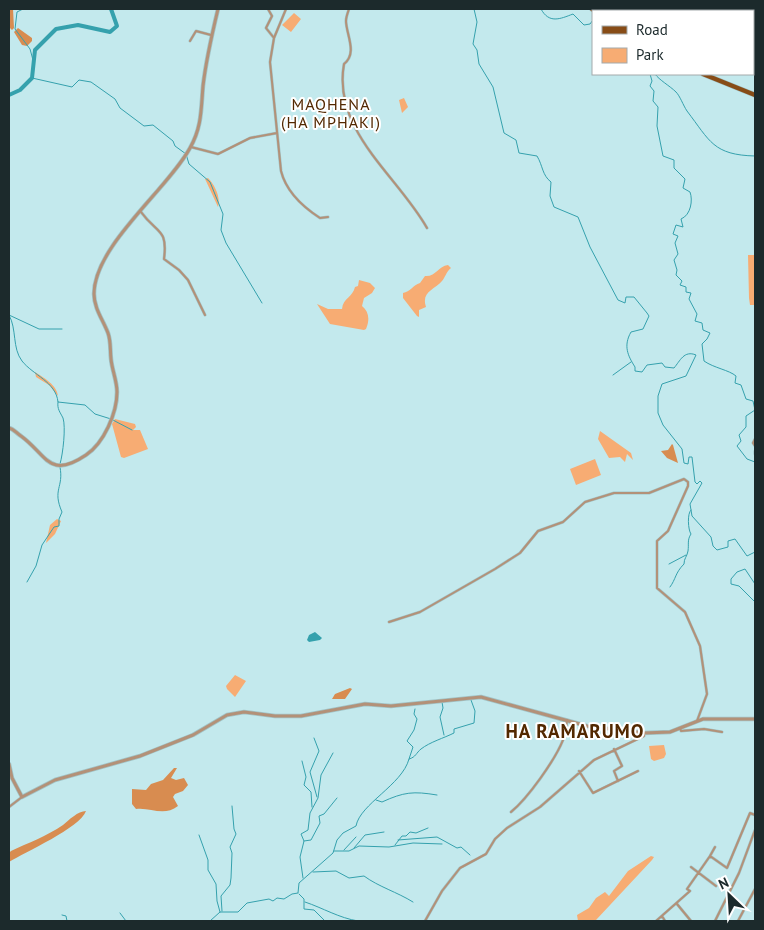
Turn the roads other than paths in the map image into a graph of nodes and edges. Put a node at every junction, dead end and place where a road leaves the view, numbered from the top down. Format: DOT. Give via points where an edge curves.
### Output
graph roads {
  1 [pos="218,9"];
  2 [pos="268,9"];
  3 [pos="286,9"];
  4 [pos="349,9"];
  5 [pos="211,35"];
  6 [pos="274,38"];
  7 [pos="190,41"];
  8 [pos="705,75"];
  9 [pos="755,95"];
  10 [pos="277,133"];
  11 [pos="191,147"];
  12 [pos="140,210"];
  13 [pos="328,217"];
  14 [pos="427,228"];
  15 [pos="205,315"];
  16 [pos="9,428"];
  17 [pos="755,439"];
  18 [pos="755,446"];
  19 [pos="389,622"];
  20 [pos="755,719"];
  21 [pos="567,720"];
  22 [pos="697,721"];
  23 [pos="680,728"];
  24 [pos="722,732"];
  25 [pos="644,734"];
  26 [pos="614,749"];
  27 [pos="9,764"];
  28 [pos="579,771"];
  29 [pos="638,771"];
  30 [pos="618,780"];
  31 [pos="22,797"];
  32 [pos="9,807"];
  33 [pos="511,812"];
  34 [pos="755,815"];
  35 [pos="755,830"];
  36 [pos="714,847"];
  37 [pos="710,856"];
  38 [pos="691,868"];
  39 [pos="700,874"];
  40 [pos="716,886"];
  41 [pos="755,889"];
  42 [pos="677,904"];
  43 [pos="662,916"];
  44 [pos="425,921"];
  45 [pos="656,921"];
  46 [pos="665,921"];
  47 [pos="690,921"];
  48 [pos="715,921"];
  49 [pos="738,921"];
  1 -- 5 [label="street"];
  2 -- 6 [label="street" via="272,16 266,28"];
  3 -- 6 [label="street"];
  4 -- 14 [label="street" via="345,20 351,47 343,77 347,108 366,147"];
  5 -- 7 [label="street" via="196,32"];
  5 -- 11 [label="street" via="200,126"];
  6 -- 10 [label="street" via="270,62"];
  8 -- 9 [label="main road"];
  10 -- 11 [label="street" via="250,138 218,154"];
  10 -- 13 [label="street" via="281,171 288,188 315,215"];
  11 -- 12 [label="street" via="174,174"];
  12 -- 15 [label="street" via="161,233 166,244 164,259 188,280"];
  12 -- 16 [label="street" via="109,252 96,280 95,302 110,342 117,392 112,419 106,430 86,455 56,466"];
  17 -- 18 [label="street"];
  19 -- 22 [label="street" via="420,612 505,563 520,552 538,531 563,522 585,502 614,493 649,492 684,479 688,486 680,508 668,531 657,541 656,584 685,612 700,646 707,694"];
  20 -- 22 [label="street"];
  21 -- 25 [label="street" via="603,730"];
  21 -- 31 [label="street" via="481,697 391,706 365,704 301,716 244,712 227,715 193,735 140,756 55,780"];
  21 -- 33 [label="street" via="558,749 531,793"];
  22 -- 23 [label="street"];
  23 -- 24 [label="street" via="681,731 704,729"];
  23 -- 25 [label="street"];
  25 -- 26 [label="street"];
  26 -- 28 [label="street"];
  26 -- 30 [label="street" via="622,766 614,771"];
  27 -- 31 [label="street"];
  28 -- 30 [label="street" via="593,793"];
  28 -- 44 [label="street" via="540,807 507,828 486,854 460,868"];
  29 -- 30 [label="street"];
  31 -- 32 [label="street"];
  34 -- 37 [label="street" via="750,813 727,868"];
  35 -- 48 [label="street" via="739,873"];
  36 -- 37 [label="street"];
  37 -- 39 [label="street"];
  38 -- 39 [label="street"];
  39 -- 40 [label="street"];
  39 -- 42 [label="street"];
  41 -- 49 [label="street"];
  42 -- 43 [label="street"];
  42 -- 47 [label="street"];
  43 -- 45 [label="street"];
  43 -- 46 [label="street"];
}
